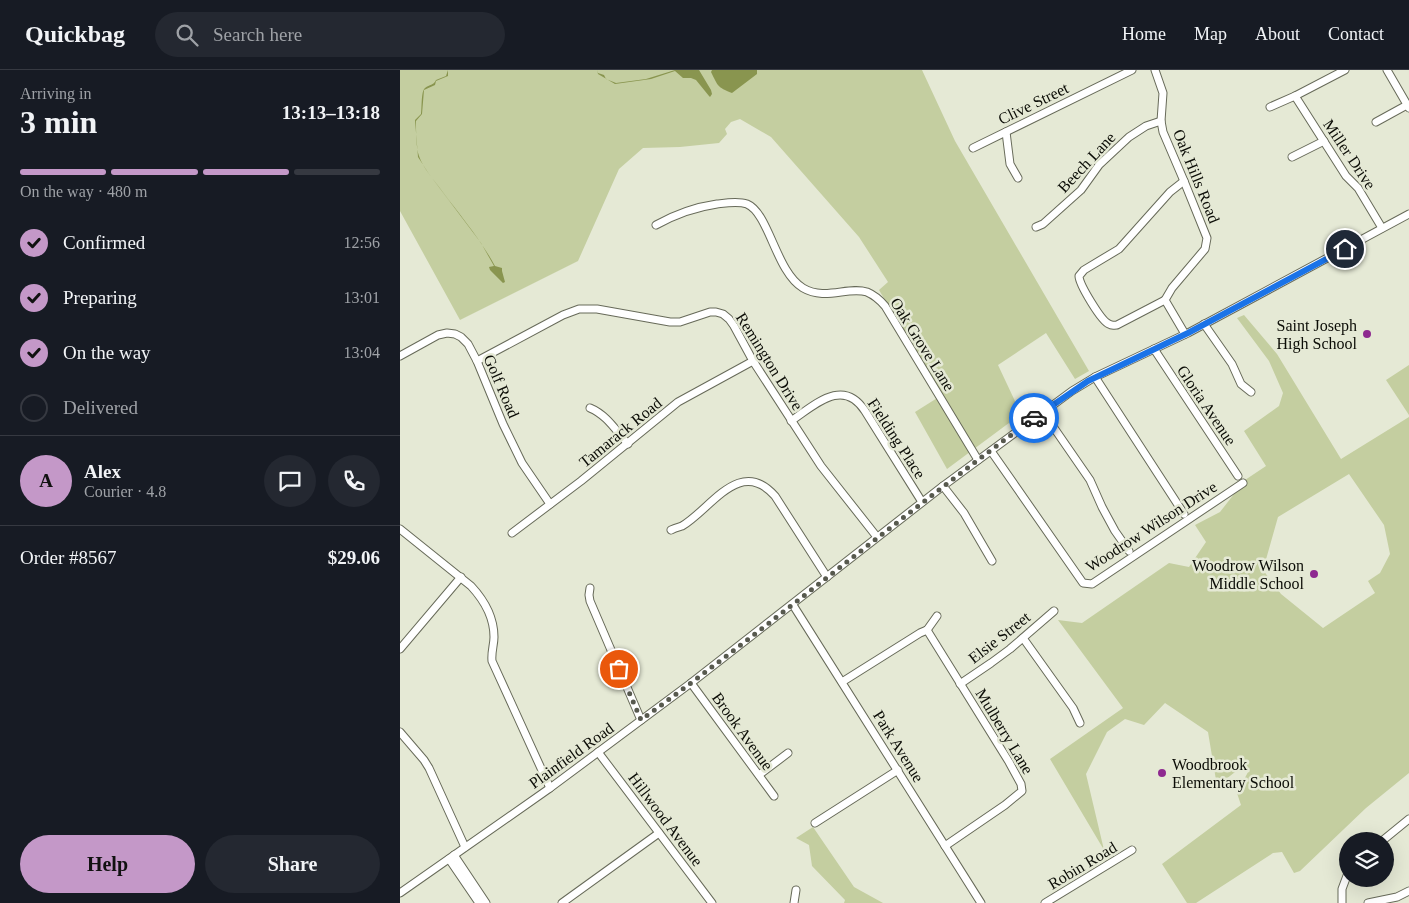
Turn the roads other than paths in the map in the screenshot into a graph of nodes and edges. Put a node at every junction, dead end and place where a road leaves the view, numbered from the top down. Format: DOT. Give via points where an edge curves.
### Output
graph roads {
  1 [pos="1132,70"];
  2 [pos="1155,70"];
  3 [pos="1345,70"];
  4 [pos="1387,70"];
  5 [pos="1295,96"];
  6 [pos="1408,106"];
  7 [pos="1270,107"];
  8 [pos="1161,122"];
  9 [pos="1376,122"];
  10 [pos="1006,132"];
  11 [pos="1324,141"];
  12 [pos="973,148"];
  13 [pos="1292,157"];
  14 [pos="1018,178"];
  15 [pos="1184,181"];
  16 [pos="1409,214"];
  17 [pos="656,225"];
  18 [pos="1036,227"];
  19 [pos="1382,228"];
  20 [pos="1165,300"];
  21 [pos="1204,324"];
  22 [pos="1185,334"];
  23 [pos="1154,349"];
  24 [pos="400,356"];
  25 [pos="477,361"];
  26 [pos="753,361"];
  27 [pos="1094,377"];
  28 [pos="1251,392"];
  29 [pos="590,408"];
  30 [pos="1042,412"];
  31 [pos="792,421"];
  32 [pos="628,444"];
  33 [pos="990,451"];
  34 [pos="978,460"];
  35 [pos="1238,476"];
  36 [pos="1243,483"];
  37 [pos="943,486"];
  38 [pos="922,502"];
  39 [pos="550,504"];
  40 [pos="1184,514"];
  41 [pos="400,529"];
  42 [pos="671,530"];
  43 [pos="512,533"];
  44 [pos="877,537"];
  45 [pos="1130,551"];
  46 [pos="992,561"];
  47 [pos="460,577"];
  48 [pos="827,577"];
  49 [pos="590,588"];
  50 [pos="792,604"];
  51 [pos="1054,611"];
  52 [pos="937,616"];
  53 [pos="927,630"];
  54 [pos="1023,638"];
  55 [pos="400,649"];
  56 [pos="842,682"];
  57 [pos="691,684"];
  58 [pos="960,684"];
  59 [pos="641,720"];
  60 [pos="1080,723"];
  61 [pos="400,732"];
  62 [pos="598,752"];
  63 [pos="788,753"];
  64 [pos="898,770"];
  65 [pos="759,775"];
  66 [pos="550,788"];
  67 [pos="774,796"];
  68 [pos="1409,819"];
  69 [pos="815,823"];
  70 [pos="1393,832"];
  71 [pos="659,833"];
  72 [pos="945,846"];
  73 [pos="465,847"];
  74 [pos="1132,850"];
  75 [pos="452,857"];
  76 [pos="1343,887"];
  77 [pos="796,890"];
  78 [pos="1409,891"];
  79 [pos="400,892"];
  80 [pos="1400,900"];
  81 [pos="479,903"];
  82 [pos="486,903"];
  83 [pos="562,903"];
  84 [pos="712,903"];
  85 [pos="794,903"];
  86 [pos="980,903"];
  87 [pos="1045,903"];
  88 [pos="1342,903"];
  89 [pos="1368,903"];
  1 -- 10 [label="street, Clive Street"];
  2 -- 8 [label="street, Oak Hills Road" via="1164,93"];
  3 -- 5 [label="street"];
  4 -- 6 [label="street"];
  5 -- 7 [label="street"];
  5 -- 11 [label="street, Miller Drive"];
  6 -- 9 [label="street"];
  8 -- 15 [label="street, Oak Hills Road"];
  8 -- 18 [label="street, Beech Lane" via="1146,126 1128,137 1099,165 1081,190"];
  10 -- 12 [label="street, Clive Street"];
  10 -- 14 [label="street" via="1010,164"];
  11 -- 13 [label="street"];
  11 -- 19 [label="street, Miller Drive"];
  15 -- 20 [label="street, Oak Hills Road" via="1207,243"];
  15 -- 20 [label="street" via="1119,248 1079,276 1081,286 1103,320 1111,325 1117,325"];
  16 -- 19 [label="street, Plainfield Road"];
  17 -- 34 [label="street, Oak Grove Lane" via="709,206 748,205 759,214 785,268 802,288 816,293 866,292 878,298"];
  19 -- 21 [label="street, Plainfield Road"];
  20 -- 22 [label="street"];
  21 -- 22 [label="street, Plainfield Road"];
  21 -- 28 [label="street" via="1232,364 1240,384"];
  22 -- 23 [label="street, Plainfield Road"];
  23 -- 27 [label="street, Plainfield Road"];
  23 -- 35 [label="street, Gloria Avenue"];
  24 -- 25 [label="street, Golf Road" via="447,333 455,334 468,344"];
  25 -- 26 [label="street, Remington Drive" via="571,312 588,308 670,322 710,312 723,314 729,318"];
  25 -- 39 [label="street, Golf Road" via="514,448"];
  26 -- 31 [label="street, Remington Drive"];
  26 -- 32 [label="street, Tamarack Road" via="678,402"];
  27 -- 30 [label="street, Plainfield Road"];
  27 -- 40 [label="street"];
  29 -- 32 [label="street" via="605,417"];
  30 -- 33 [label="street, Plainfield Road"];
  30 -- 45 [label="street" via="1090,480 1111,523"];
  31 -- 38 [label="street, Fielding Place" via="830,396 846,395 857,400"];
  31 -- 44 [label="street, Remington Drive" via="820,466"];
  32 -- 39 [label="street, Tamarack Road"];
  33 -- 34 [label="street, Plainfield Road"];
  33 -- 36 [label="street, Woodrow Wilson Drive" via="1083,583 1092,584"];
  34 -- 37 [label="street, Plainfield Road"];
  37 -- 38 [label="street, Plainfield Road"];
  37 -- 46 [label="street" via="964,513"];
  38 -- 44 [label="street, Plainfield Road"];
  39 -- 43 [label="street, Tamarack Road"];
  41 -- 47 [label="street"];
  42 -- 48 [label="street" via="683,525 732,485 760,483 775,496"];
  44 -- 48 [label="street, Plainfield Road"];
  47 -- 55 [label="street"];
  47 -- 66 [label="street" via="486,606 494,638 492,661"];
  48 -- 50 [label="street, Plainfield Road"];
  49 -- 59 [label="street" via="590,601"];
  50 -- 56 [label="street, Park Avenue"];
  50 -- 57 [label="street, Plainfield Road"];
  51 -- 54 [label="street, Elsie Street"];
  52 -- 53 [label="street"];
  53 -- 56 [label="street"];
  53 -- 58 [label="street, Mulberry Lane"];
  54 -- 58 [label="street, Elsie Street"];
  54 -- 60 [label="street" via="1073,708"];
  56 -- 64 [label="street, Park Avenue"];
  57 -- 59 [label="street, Plainfield Road"];
  57 -- 65 [label="street, Brook Avenue"];
  58 -- 72 [label="street, Mulberry Lane" via="1009,762 1022,791"];
  59 -- 62 [label="street, Plainfield Road"];
  61 -- 73 [label="street" via="429,768"];
  62 -- 66 [label="street, Plainfield Road"];
  62 -- 71 [label="street, Hillwood Avenue"];
  63 -- 65 [label="street"];
  64 -- 69 [label="street"];
  64 -- 72 [label="street, Park Avenue"];
  65 -- 67 [label="street, Brook Avenue"];
  66 -- 73 [label="street, Plainfield Road"];
  68 -- 70 [label="street"];
  71 -- 83 [label="street"];
  71 -- 84 [label="street, Hillwood Avenue"];
  72 -- 86 [label="street, Park Avenue"];
  73 -- 75 [label="street, Plainfield Road"];
  74 -- 87 [label="street, Robin Road"];
  75 -- 79 [label="street, Plainfield Road"];
  75 -- 81 [label="street"];
  75 -- 82 [label="street"];
  76 -- 88 [label="street"];
  77 -- 85 [label="street"];
  78 -- 80 [label="street"];
  80 -- 89 [label="street"];
}
